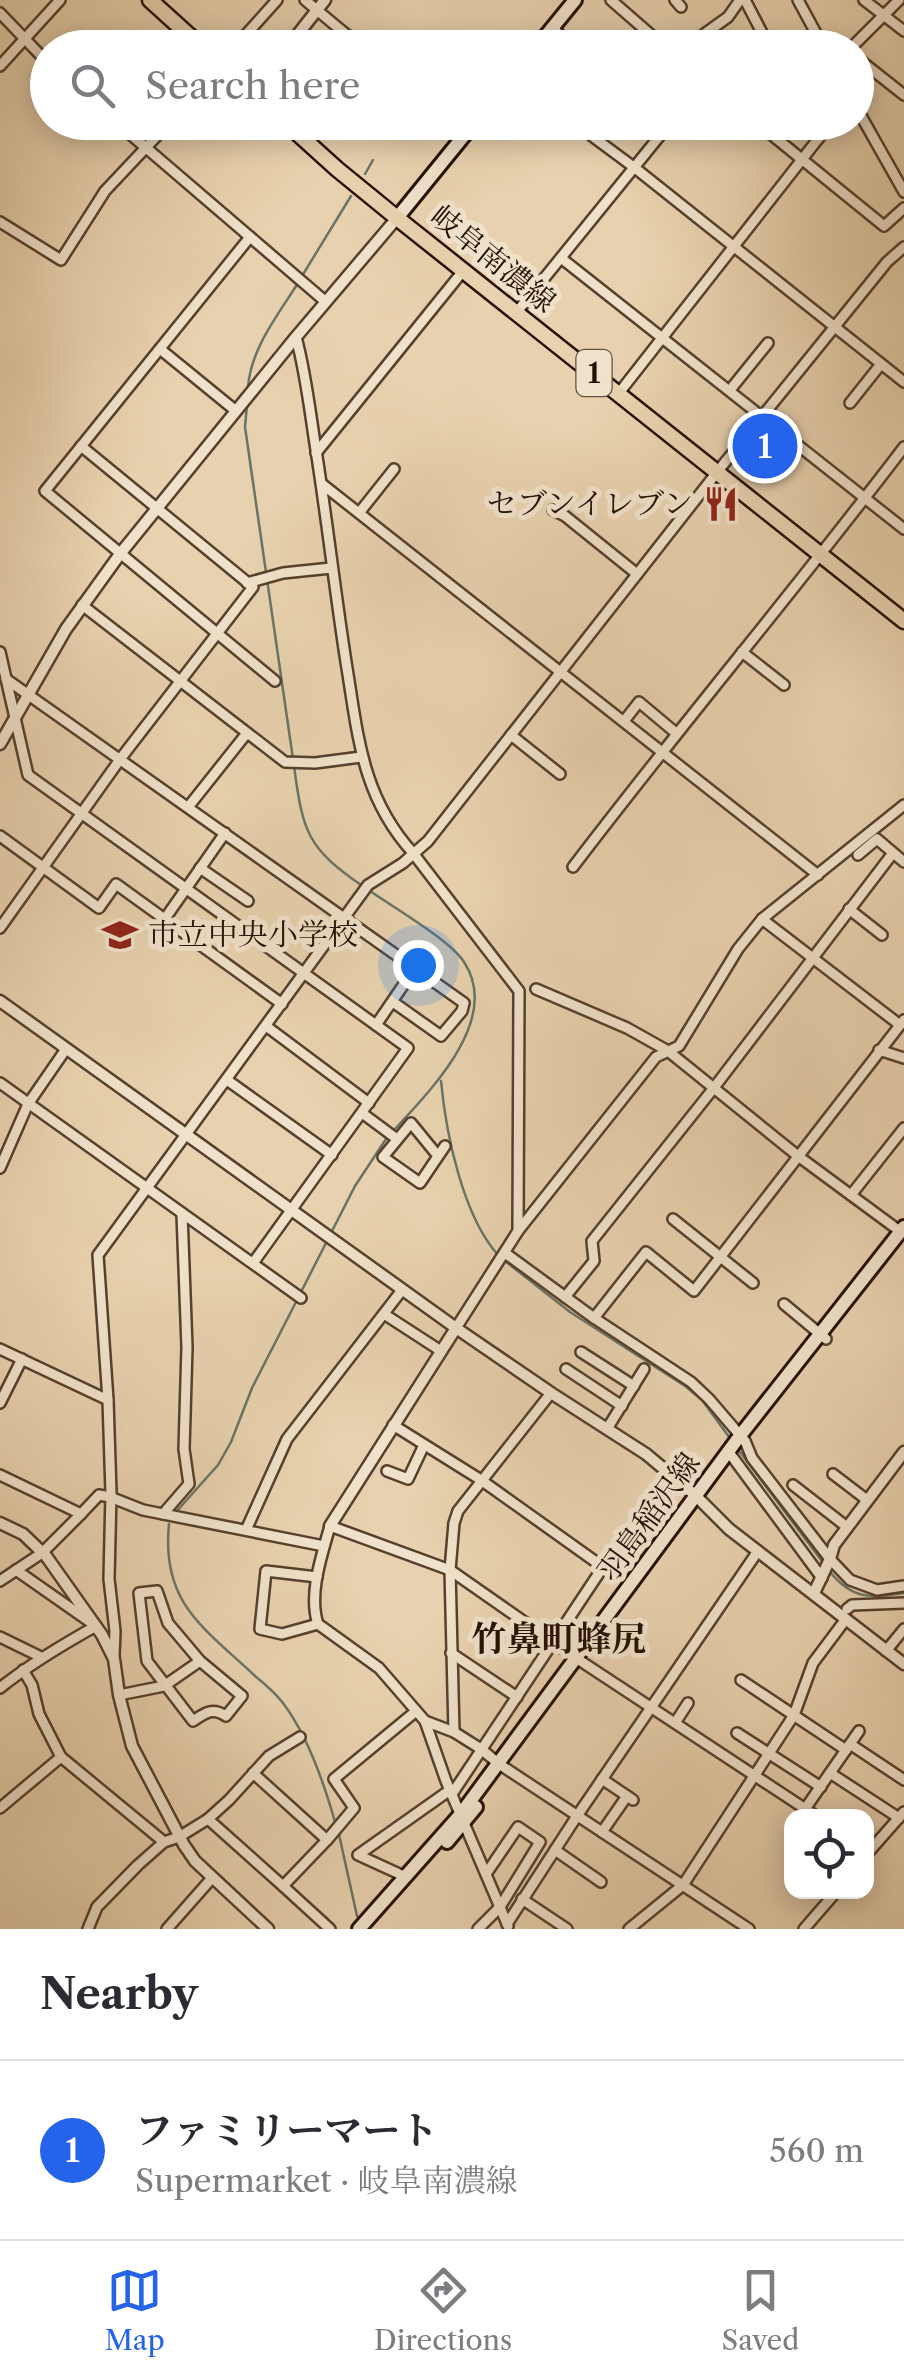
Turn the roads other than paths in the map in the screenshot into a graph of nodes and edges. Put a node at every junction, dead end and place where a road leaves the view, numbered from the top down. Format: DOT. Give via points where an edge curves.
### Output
graph roads {
  1 [pos="60,0"];
  2 [pos="152,0"];
  3 [pos="277,0"];
  4 [pos="305,0"];
  5 [pos="574,0"];
  6 [pos="610,0"];
  7 [pos="742,0"];
  8 [pos="798,0"];
  9 [pos="864,0"];
  10 [pos="900,0"];
  11 [pos="320,5"];
  12 [pos="0,12"];
  13 [pos="885,15"];
  14 [pos="552,28"];
  15 [pos="34,30"];
  16 [pos="184,30"];
  17 [pos="250,30"];
  18 [pos="301,30"];
  19 [pos="342,30"];
  20 [pos="554,30"];
  21 [pos="645,30"];
  22 [pos="709,30"];
  23 [pos="760,30"];
  24 [pos="814,30"];
  25 [pos="870,30"];
  26 [pos="904,31"];
  27 [pos="30,35"];
  28 [pos="26,40"];
  29 [pos="30,44"];
  30 [pos="0,66"];
  31 [pos="874,71"];
  32 [pos="904,95"];
  33 [pos="874,139"];
  34 [pos="137,140"];
  35 [pos="153,140"];
  36 [pos="305,140"];
  37 [pos="460,140"];
  38 [pos="597,140"];
  39 [pos="657,140"];
  40 [pos="778,140"];
  41 [pos="817,140"];
  42 [pos="146,148"];
  43 [pos="802,160"];
  44 [pos="635,168"];
  45 [pos="904,192"];
  46 [pos="904,208"];
  47 [pos="397,218"];
  48 [pos="0,222"];
  49 [pos="250,237"];
  50 [pos="734,247"];
  51 [pos="904,247"];
  52 [pos="561,258"];
  53 [pos="463,271"];
  54 [pos="326,302"];
  55 [pos="516,313"];
  56 [pos="836,328"];
  57 [pos="296,336"];
  58 [pos="662,338"];
  59 [pos="768,343"];
  60 [pos="160,349"];
  61 [pos="881,364"];
  62 [pos="904,382"];
  63 [pos="730,390"];
  64 [pos="619,393"];
  65 [pos="850,403"];
  66 [pos="236,410"];
  67 [pos="762,416"];
  68 [pos="81,446"];
  69 [pos="904,447"];
  70 [pos="316,452"];
  71 [pos="394,469"];
  72 [pos="718,471"];
  73 [pos="322,484"];
  74 [pos="865,498"];
  75 [pos="156,508"];
  76 [pos="552,510"];
  77 [pos="359,514"];
  78 [pos="904,529"];
  79 [pos="120,554"];
  80 [pos="821,555"];
  81 [pos="331,568"];
  82 [pos="637,574"];
  83 [pos="252,581"];
  84 [pos="82,604"];
  85 [pos="904,621"];
  86 [pos="218,633"];
  87 [pos="0,652"];
  88 [pos="742,652"];
  89 [pos="560,672"];
  90 [pos="6,679"];
  91 [pos="180,682"];
  92 [pos="276,682"];
  93 [pos="784,685"];
  94 [pos="30,694"];
  95 [pos="16,719"];
  96 [pos="624,721"];
  97 [pos="676,733"];
  98 [pos="247,734"];
  99 [pos="511,735"];
  100 [pos="0,744"];
  101 [pos="661,752"];
  102 [pos="362,756"];
  103 [pos="121,758"];
  104 [pos="560,774"];
  105 [pos="904,805"];
  106 [pos="189,806"];
  107 [pos="83,813"];
  108 [pos="226,833"];
  109 [pos="0,836"];
  110 [pos="413,853"];
  111 [pos="893,853"];
  112 [pos="858,854"];
  113 [pos="904,862"];
  114 [pos="573,867"];
  115 [pos="44,868"];
  116 [pos="200,868"];
  117 [pos="818,874"];
  118 [pos="186,888"];
  119 [pos="248,901"];
  120 [pos="850,909"];
  121 [pos="345,918"];
  122 [pos="762,919"];
  123 [pos="164,920"];
  124 [pos="2,922"];
  125 [pos="882,935"];
  126 [pos="812,958"];
  127 [pos="415,968"];
  128 [pos="304,973"];
  129 [pos="536,990"];
  130 [pos="0,1001"];
  131 [pos="394,1002"];
  132 [pos="282,1004"];
  133 [pos="902,1023"];
  134 [pos="376,1025"];
  135 [pos="266,1026"];
  136 [pos="66,1049"];
  137 [pos="879,1050"];
  138 [pos="668,1051"];
  139 [pos="904,1058"];
  140 [pos="227,1080"];
  141 [pos="0,1084"];
  142 [pos="712,1089"];
  143 [pos="370,1103"];
  144 [pos="28,1104"];
  145 [pos="362,1113"];
  146 [pos="904,1128"];
  147 [pos="187,1136"];
  148 [pos="397,1140"];
  149 [pos="445,1146"];
  150 [pos="332,1155"];
  151 [pos="438,1156"];
  152 [pos="798,1156"];
  153 [pos="0,1166"];
  154 [pos="147,1189"];
  155 [pos="851,1195"];
  156 [pos="291,1210"];
  157 [pos="182,1214"];
  158 [pos="673,1220"];
  159 [pos="518,1231"];
  160 [pos="903,1233"];
  161 [pos="503,1256"];
  162 [pos="721,1258"];
  163 [pos="253,1263"];
  164 [pos="752,1282"];
  165 [pos="402,1290"];
  166 [pos="565,1297"];
  167 [pos="302,1298"];
  168 [pos="784,1304"];
  169 [pos="384,1314"];
  170 [pos="594,1318"];
  171 [pos="456,1328"];
  172 [pos="823,1336"];
  173 [pos="0,1349"];
  174 [pos="441,1351"];
  175 [pos="581,1352"];
  176 [pos="22,1359"];
  177 [pos="644,1369"];
  178 [pos="566,1370"];
  179 [pos="634,1386"];
  180 [pos="551,1393"];
  181 [pos="108,1400"];
  182 [pos="0,1403"];
  183 [pos="622,1406"];
  184 [pos="392,1426"];
  185 [pos="607,1428"];
  186 [pos="424,1445"];
  187 [pos="736,1447"];
  188 [pos="904,1452"];
  189 [pos="386,1472"];
  190 [pos="833,1474"];
  191 [pos="0,1475"];
  192 [pos="481,1480"];
  193 [pos="794,1485"];
  194 [pos="110,1497"];
  195 [pos="698,1498"];
  196 [pos="867,1500"];
  197 [pos="81,1514"];
  198 [pos="164,1514"];
  199 [pos="0,1523"];
  200 [pos="330,1526"];
  201 [pos="847,1527"];
  202 [pos="246,1530"];
  203 [pos="324,1546"];
  204 [pos="758,1551"];
  205 [pos="42,1553"];
  206 [pos="826,1568"];
  207 [pos="16,1570"];
  208 [pos="450,1570"];
  209 [pos="317,1577"];
  210 [pos="0,1581"];
  211 [pos="904,1586"];
  212 [pos="814,1594"];
  213 [pos="904,1603"];
  214 [pos="846,1614"];
  215 [pos="318,1624"];
  216 [pos="96,1626"];
  217 [pos="904,1629"];
  218 [pos="0,1637"];
  219 [pos="554,1641"];
  220 [pos="886,1651"];
  221 [pos="451,1653"];
  222 [pos="42,1657"];
  223 [pos="114,1659"];
  224 [pos="579,1660"];
  225 [pos="200,1661"];
  226 [pos="904,1664"];
  227 [pos="23,1670"];
  228 [pos="742,1680"];
  229 [pos="164,1686"];
  230 [pos="0,1688"];
  231 [pos="119,1695"];
  232 [pos="517,1697"];
  233 [pos="688,1703"];
  234 [pos="651,1707"];
  235 [pos="415,1712"];
  236 [pos="794,1715"];
  237 [pos="425,1721"];
  238 [pos="675,1723"];
  239 [pos="858,1731"];
  240 [pos="454,1732"];
  241 [pos="737,1733"];
  242 [pos="300,1737"];
  243 [pos="848,1747"];
  244 [pos="481,1749"];
  245 [pos="770,1754"];
  246 [pos="61,1758"];
  247 [pos="502,1766"];
  248 [pos="254,1773"];
  249 [pos="830,1773"];
  250 [pos="754,1776"];
  251 [pos="602,1779"];
  252 [pos="904,1780"];
  253 [pos="821,1787"];
  254 [pos="451,1792"];
  255 [pos="0,1808"];
  256 [pos="804,1809"];
  257 [pos="806,1809"];
  258 [pos="901,1815"];
  259 [pos="577,1816"];
  260 [pos="208,1819"];
  261 [pos="462,1819"];
  262 [pos="334,1832"];
  263 [pos="602,1832"];
  264 [pos="179,1838"];
  265 [pos="164,1842"];
  266 [pos="874,1844"];
  267 [pos="555,1850"];
  268 [pos="486,1874"];
  269 [pos="406,1876"];
  270 [pos="212,1878"];
  271 [pos="601,1882"];
  272 [pos="683,1885"];
  273 [pos="283,1886"];
  274 [pos="830,1899"];
  275 [pos="522,1900"];
  276 [pos="500,1907"];
  277 [pos="508,1926"];
  278 [pos="88,1929"];
  279 [pos="167,1929"];
  280 [pos="268,1929"];
  281 [pos="330,1929"];
  282 [pos="358,1929"];
  283 [pos="369,1929"];
  284 [pos="478,1929"];
  285 [pos="567,1929"];
  286 [pos="629,1929"];
  287 [pos="749,1929"];
  288 [pos="804,1929"];
  1 -- 15 [label="street"];
  2 -- 16 [label="main road"];
  3 -- 17 [label="street"];
  4 -- 11 [label="street"];
  5 -- 14 [label="main road"];
  6 -- 21 [label="street"];
  7 -- 22 [label="street"];
  7 -- 23 [label="street"];
  8 -- 24 [label="street"];
  9 -- 13 [label="street"];
  10 -- 13 [label="street"];
  11 -- 18 [label="street"];
  11 -- 19 [label="street"];
  12 -- 28 [label="street"];
  13 -- 25 [label="street"];
  13 -- 26 [label="street"];
  14 -- 20 [label="street"];
  27 -- 28 [label="street"];
  28 -- 29 [label="street"];
  28 -- 30 [label="street"];
  31 -- 32 [label="street"];
  33 -- 45 [label="street"];
  34 -- 42 [label="street"];
  35 -- 42 [label="street"];
  36 -- 47 [label="main road, 岐阜南濃線 / 1"];
  37 -- 47 [label="main road"];
  38 -- 44 [label="street"];
  39 -- 44 [label="street"];
  40 -- 43 [label="street"];
  41 -- 43 [label="street"];
  42 -- 48 [label="street" via="105,190 62,260"];
  42 -- 49 [label="street"];
  43 -- 46 [label="street" via="884,226"];
  43 -- 50 [label="street"];
  44 -- 50 [label="street"];
  44 -- 52 [label="street"];
  47 -- 53 [label="main road, 岐阜南濃線 / 1"];
  47 -- 54 [label="street"];
  49 -- 54 [label="street"];
  49 -- 60 [label="street"];
  50 -- 56 [label="street"];
  50 -- 58 [label="street"];
  51 -- 56 [label="street"];
  52 -- 55 [label="street"];
  52 -- 58 [label="street"];
  53 -- 55 [label="main road, 岐阜南濃線 / 1"];
  53 -- 70 [label="street"];
  54 -- 57 [label="street"];
  55 -- 64 [label="main road, 岐阜南濃線 / 1"];
  56 -- 61 [label="street"];
  56 -- 67 [label="street"];
  57 -- 66 [label="street"];
  57 -- 70 [label="street"];
  58 -- 63 [label="street"];
  58 -- 64 [label="street"];
  59 -- 63 [label="street"];
  60 -- 66 [label="street"];
  60 -- 68 [label="street"];
  61 -- 62 [label="street"];
  61 -- 65 [label="street"];
  63 -- 67 [label="street"];
  64 -- 72 [label="main road, 岐阜南濃線 / 1"];
  66 -- 75 [label="street"];
  67 -- 72 [label="street"];
  67 -- 74 [label="street"];
  68 -- 75 [label="street"];
  68 -- 79 [label="street" via="45,491"];
  69 -- 74 [label="street"];
  70 -- 73 [label="street"];
  71 -- 77 [label="street"];
  72 -- 80 [label="main road, 岐阜南濃線 / 1"];
  72 -- 82 [label="street"];
  73 -- 77 [label="street"];
  73 -- 81 [label="street"];
  74 -- 78 [label="street"];
  74 -- 80 [label="street"];
  75 -- 79 [label="street"];
  75 -- 83 [label="street"];
  76 -- 82 [label="street"];
  77 -- 89 [label="street"];
  79 -- 84 [label="street"];
  79 -- 86 [label="street"];
  80 -- 85 [label="main road, 岐阜南濃線 / 1"];
  80 -- 88 [label="street"];
  81 -- 83 [label="street"];
  81 -- 102 [label="street"];
  82 -- 89 [label="street"];
  83 -- 86 [label="street"];
  84 -- 91 [label="street"];
  84 -- 94 [label="street"];
  86 -- 91 [label="street"];
  86 -- 92 [label="street"];
  87 -- 90 [label="street"];
  88 -- 93 [label="street"];
  88 -- 97 [label="street"];
  89 -- 96 [label="street"];
  89 -- 99 [label="street"];
  90 -- 94 [label="street"];
  90 -- 95 [label="street"];
  91 -- 98 [label="street"];
  91 -- 103 [label="street"];
  94 -- 95 [label="street"];
  94 -- 103 [label="street"];
  95 -- 100 [label="street"];
  95 -- 107 [label="street" via="28,775"];
  96 -- 97 [label="street" via="639,702"];
  96 -- 101 [label="street"];
  97 -- 101 [label="street"];
  98 -- 102 [label="street" via="285,762"];
  98 -- 106 [label="street"];
  99 -- 104 [label="street"];
  99 -- 110 [label="street"];
  101 -- 114 [label="street"];
  101 -- 117 [label="street"];
  102 -- 110 [label="street" via="378,806"];
  103 -- 106 [label="street"];
  103 -- 107 [label="street"];
  105 -- 117 [label="street"];
  106 -- 108 [label="street"];
  107 -- 115 [label="street"];
  107 -- 118 [label="street"];
  108 -- 116 [label="street"];
  108 -- 121 [label="street"];
  109 -- 115 [label="street"];
  110 -- 121 [label="street" via="368,885"];
  110 -- 159 [label="street" via="519,991"];
  111 -- 112 [label="street" via="877,839"];
  111 -- 113 [label="street"];
  111 -- 120 [label="street"];
  115 -- 123 [label="street" via="99,908 116,884"];
  115 -- 124 [label="street"];
  116 -- 118 [label="street"];
  116 -- 119 [label="street"];
  117 -- 122 [label="street"];
  118 -- 123 [label="street"];
  118 -- 128 [label="street"];
  120 -- 125 [label="street"];
  120 -- 126 [label="street"];
  121 -- 127 [label="street"];
  121 -- 128 [label="street"];
  122 -- 126 [label="street"];
  122 -- 138 [label="street" via="680,1046"];
  123 -- 132 [label="street"];
  126 -- 133 [label="street"];
  126 -- 142 [label="street"];
  127 -- 131 [label="street"];
  127 -- 131 [label="street" via="464,1003 462,1011 440,1036"];
  128 -- 132 [label="street"];
  128 -- 134 [label="street"];
  129 -- 138 [label="street"];
  130 -- 136 [label="street"];
  131 -- 134 [label="street"];
  132 -- 135 [label="street"];
  133 -- 137 [label="street"];
  134 -- 143 [label="street" via="408,1048"];
  135 -- 140 [label="street"];
  135 -- 143 [label="street"];
  136 -- 144 [label="street"];
  136 -- 147 [label="street"];
  137 -- 139 [label="street"];
  137 -- 152 [label="street"];
  138 -- 142 [label="street"];
  138 -- 159 [label="street" via="656,1057"];
  140 -- 147 [label="street"];
  140 -- 150 [label="street"];
  141 -- 144 [label="street"];
  142 -- 152 [label="street"];
  142 -- 166 [label="street" via="592,1241 594,1261"];
  143 -- 145 [label="street"];
  144 -- 153 [label="street"];
  144 -- 154 [label="street"];
  145 -- 148 [label="street"];
  145 -- 150 [label="street"];
  146 -- 155 [label="street"];
  147 -- 154 [label="street"];
  147 -- 156 [label="street"];
  148 -- 151 [label="street" via="410,1124"];
  148 -- 151 [label="street" via="383,1157 420,1184"];
  149 -- 151 [label="street"];
  150 -- 156 [label="street"];
  152 -- 155 [label="street"];
  152 -- 162 [label="street"];
  154 -- 157 [label="street"];
  154 -- 181 [label="street" via="98,1255"];
  155 -- 160 [label="street"];
  156 -- 163 [label="street"];
  156 -- 165 [label="street"];
  157 -- 163 [label="street"];
  157 -- 198 [label="street" via="188,1484"];
  158 -- 162 [label="street"];
  159 -- 161 [label="street"];
  160 -- 172 [label="main road, 羽島稲沢線"];
  161 -- 166 [label="street"];
  161 -- 171 [label="street"];
  162 -- 164 [label="street"];
  162 -- 170 [label="street" via="694,1291 646,1252"];
  163 -- 167 [label="street"];
  165 -- 169 [label="street"];
  165 -- 171 [label="street"];
  166 -- 170 [label="street"];
  168 -- 172 [label="street"];
  169 -- 174 [label="street"];
  169 -- 202 [label="street" via="287,1440"];
  170 -- 187 [label="street" via="709,1399"];
  171 -- 174 [label="street"];
  171 -- 180 [label="street"];
  172 -- 187 [label="main road, 羽島稲沢線"];
  173 -- 176 [label="street"];
  174 -- 184 [label="street"];
  175 -- 179 [label="street"];
  176 -- 181 [label="street"];
  176 -- 182 [label="street"];
  177 -- 179 [label="street"];
  178 -- 183 [label="street"];
  179 -- 183 [label="street"];
  180 -- 185 [label="street"];
  180 -- 192 [label="street"];
  181 -- 194 [label="street"];
  183 -- 185 [label="street"];
  184 -- 186 [label="street"];
  184 -- 200 [label="street"];
  185 -- 195 [label="street"];
  186 -- 189 [label="street" via="408,1479"];
  186 -- 192 [label="street"];
  187 -- 195 [label="main road, 羽島稲沢線"];
  187 -- 206 [label="street"];
  187 -- 206 [label="street" via="752,1458"];
  188 -- 196 [label="street"];
  190 -- 196 [label="street"];
  191 -- 197 [label="street"];
  192 -- 208 [label="street" via="458,1511"];
  192 -- 219 [label="street" via="603,1567"];
  193 -- 201 [label="street"];
  194 -- 197 [label="street" via="99,1495"];
  194 -- 198 [label="street"];
  194 -- 223 [label="street"];
  195 -- 204 [label="street"];
  195 -- 224 [label="main road, 羽島稲沢線"];
  196 -- 201 [label="street"];
  197 -- 205 [label="street"];
  198 -- 202 [label="street"];
  199 -- 205 [label="street"];
  200 -- 203 [label="street"];
  200 -- 208 [label="street"];
  201 -- 206 [label="street"];
  202 -- 203 [label="street"];
  203 -- 209 [label="street"];
  204 -- 212 [label="street"];
  204 -- 234 [label="street"];
  205 -- 207 [label="street"];
  205 -- 216 [label="street"];
  206 -- 211 [label="street" via="877,1590"];
  206 -- 212 [label="street"];
  207 -- 210 [label="street"];
  207 -- 216 [label="street"];
  208 -- 219 [label="street"];
  208 -- 221 [label="street"];
  209 -- 215 [label="street"];
  209 -- 215 [label="street" via="266,1571 260,1629 282,1634"];
  212 -- 214 [label="street"];
  213 -- 214 [label="street" via="852,1605"];
  214 -- 220 [label="street"];
  214 -- 236 [label="street" via="813,1663"];
  215 -- 235 [label="street" via="380,1668"];
  216 -- 222 [label="street"];
  216 -- 223 [label="street"];
  217 -- 220 [label="street"];
  218 -- 222 [label="street"];
  219 -- 224 [label="street"];
  219 -- 232 [label="street"];
  220 -- 226 [label="street"];
  221 -- 232 [label="street"];
  221 -- 240 [label="street"];
  222 -- 227 [label="street"];
  223 -- 231 [label="street"];
  224 -- 234 [label="street"];
  224 -- 247 [label="main road, 羽島稲沢線"];
  225 -- 229 [label="street"];
  225 -- 229 [label="street" via="242,1696 226,1716 206,1712 193,1722"];
  225 -- 229 [label="street" via="168,1624 157,1591 139,1593 147,1661"];
  227 -- 230 [label="street"];
  227 -- 246 [label="street"];
  228 -- 236 [label="street"];
  229 -- 231 [label="street"];
  231 -- 264 [label="street" via="132,1746"];
  232 -- 244 [label="street"];
  233 -- 238 [label="street"];
  234 -- 238 [label="street"];
  234 -- 251 [label="street"];
  235 -- 237 [label="street"];
  235 -- 262 [label="street" via="334,1780 354,1808"];
  236 -- 243 [label="street"];
  236 -- 245 [label="street"];
  237 -- 240 [label="street"];
  237 -- 254 [label="street"];
  238 -- 250 [label="street"];
  239 -- 243 [label="street"];
  240 -- 244 [label="street"];
  241 -- 245 [label="street"];
  242 -- 248 [label="street"];
  243 -- 249 [label="street"];
  243 -- 252 [label="street"];
  244 -- 247 [label="street"];
  244 -- 254 [label="street"];
  245 -- 250 [label="street"];
  245 -- 253 [label="street"];
  246 -- 255 [label="street"];
  246 -- 265 [label="street"];
  247 -- 259 [label="street"];
  247 -- 261 [label="main road, 羽島稲沢線"];
  248 -- 260 [label="street"];
  248 -- 262 [label="street"];
  249 -- 253 [label="street"];
  249 -- 258 [label="street"];
  250 -- 256 [label="street"];
  250 -- 272 [label="street"];
  251 -- 259 [label="street"];
  251 -- 263 [label="street" via="630,1798"];
  253 -- 257 [label="street"];
  254 -- 261 [label="street"];
  254 -- 269 [label="street" via="358,1855"];
  258 -- 266 [label="street"];
  259 -- 263 [label="street"];
  259 -- 267 [label="street"];
  260 -- 264 [label="street"];
  260 -- 273 [label="street"];
  261 -- 268 [label="street"];
  261 -- 269 [label="main road, 羽島稲沢線"];
  261 -- 283 [label="main road, 羽島稲沢線"];
  262 -- 273 [label="street"];
  263 -- 272 [label="street"];
  264 -- 265 [label="street"];
  264 -- 270 [label="street"];
  265 -- 278 [label="street" via="97,1907"];
  267 -- 271 [label="street"];
  267 -- 275 [label="street"];
  268 -- 276 [label="street"];
  268 -- 276 [label="street" via="518,1828 540,1842"];
  269 -- 282 [label="main road, 羽島稲沢線"];
  270 -- 279 [label="street"];
  270 -- 280 [label="street"];
  272 -- 286 [label="street"];
  272 -- 287 [label="street"];
  273 -- 281 [label="street"];
  274 -- 288 [label="street"];
  275 -- 277 [label="street"];
  275 -- 285 [label="street"];
  276 -- 277 [label="street"];
  276 -- 284 [label="street"];
}
